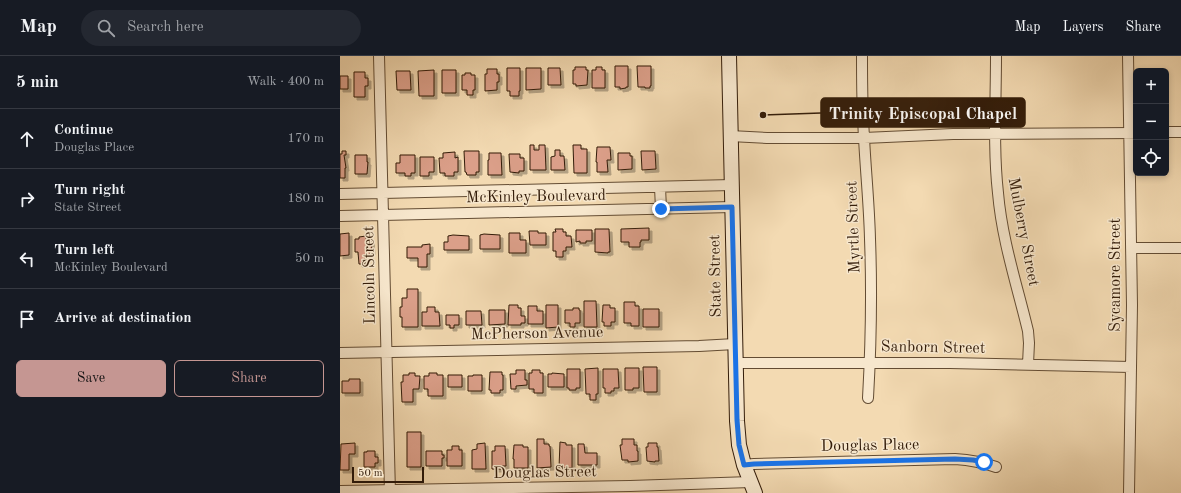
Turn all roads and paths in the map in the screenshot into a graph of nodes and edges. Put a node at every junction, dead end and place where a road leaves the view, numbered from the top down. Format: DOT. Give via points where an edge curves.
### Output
graph roads {
  1 [pos="379,56"];
  2 [pos="729,56"];
  3 [pos="862,56"];
  4 [pos="996,56"];
  5 [pos="1128,56"];
  6 [pos="1169,132"];
  7 [pos="1181,132"];
  8 [pos="995,134"];
  9 [pos="1132,134"];
  10 [pos="730,136"];
  11 [pos="864,138"];
  12 [pos="732,185"];
  13 [pos="660,187"];
  14 [pos="383,193"];
  15 [pos="340,194"];
  16 [pos="732,207"];
  17 [pos="661,209"];
  18 [pos="384,215"];
  19 [pos="340,216"];
  20 [pos="1131,248"];
  21 [pos="1181,248"];
  22 [pos="735,344"];
  23 [pos="387,352"];
  24 [pos="340,353"];
  25 [pos="870,362"];
  26 [pos="735,363"];
  27 [pos="1028,364"];
  28 [pos="1131,367"];
  29 [pos="868,398"];
  30 [pos="744,465"];
  31 [pos="996,467"];
  32 [pos="753,488"];
  33 [pos="340,491"];
  34 [pos="390,492"];
  35 [pos="1129,493"];
  1 -- 14 [label="street, Lincoln Street"];
  2 -- 10 [label="street, State Street"];
  3 -- 11 [label="street, Myrtle Street"];
  4 -- 8 [label="street, Mulberry Street"];
  5 -- 9 [label="street, Sycamore Street"];
  6 -- 7 [label="street"];
  8 -- 9 [label="street"];
  8 -- 11 [label="street"];
  8 -- 27 [label="street, Mulberry Street" via="999,207 1028,331"];
  9 -- 20 [label="street, Sycamore Street"];
  10 -- 11 [label="street"];
  10 -- 12 [label="street, State Street"];
  11 -- 25 [label="street, Myrtle Street" via="870,240"];
  12 -- 13 [label="street, McKinley Boulevard"];
  12 -- 16 [label="street, State Street"];
  13 -- 14 [label="street, McKinley Boulevard"];
  13 -- 17 [label="street"];
  14 -- 15 [label="street, McKinley Boulevard"];
  14 -- 18 [label="street, Lincoln Street"];
  16 -- 17 [label="street, McKinley Boulevard"];
  16 -- 22 [label="street, State Street"];
  17 -- 18 [label="street, McKinley Boulevard"];
  18 -- 19 [label="street, McKinley Boulevard"];
  18 -- 23 [label="street, Lincoln Street"];
  20 -- 21 [label="street"];
  20 -- 28 [label="street, Sycamore Street"];
  22 -- 23 [label="street, McPherson Avenue"];
  22 -- 26 [label="street, State Street"];
  23 -- 24 [label="street, McPherson Avenue"];
  23 -- 34 [label="street, Lincoln Street"];
  25 -- 26 [label="street, Sanborn Street"];
  25 -- 27 [label="street, Sanborn Street"];
  25 -- 29 [label="street, Myrtle Street"];
  26 -- 30 [label="street, State Street" via="739,445"];
  27 -- 28 [label="street, Sanborn Street"];
  28 -- 35 [label="street, Sycamore Street"];
  30 -- 31 [label="street, Douglas Place" via="955,459 984,462"];
  30 -- 32 [label="street, State Street"];
  32 -- 34 [label="street, Douglas Street" via="630,486"];
  33 -- 34 [label="street, Douglas Street"];
}
